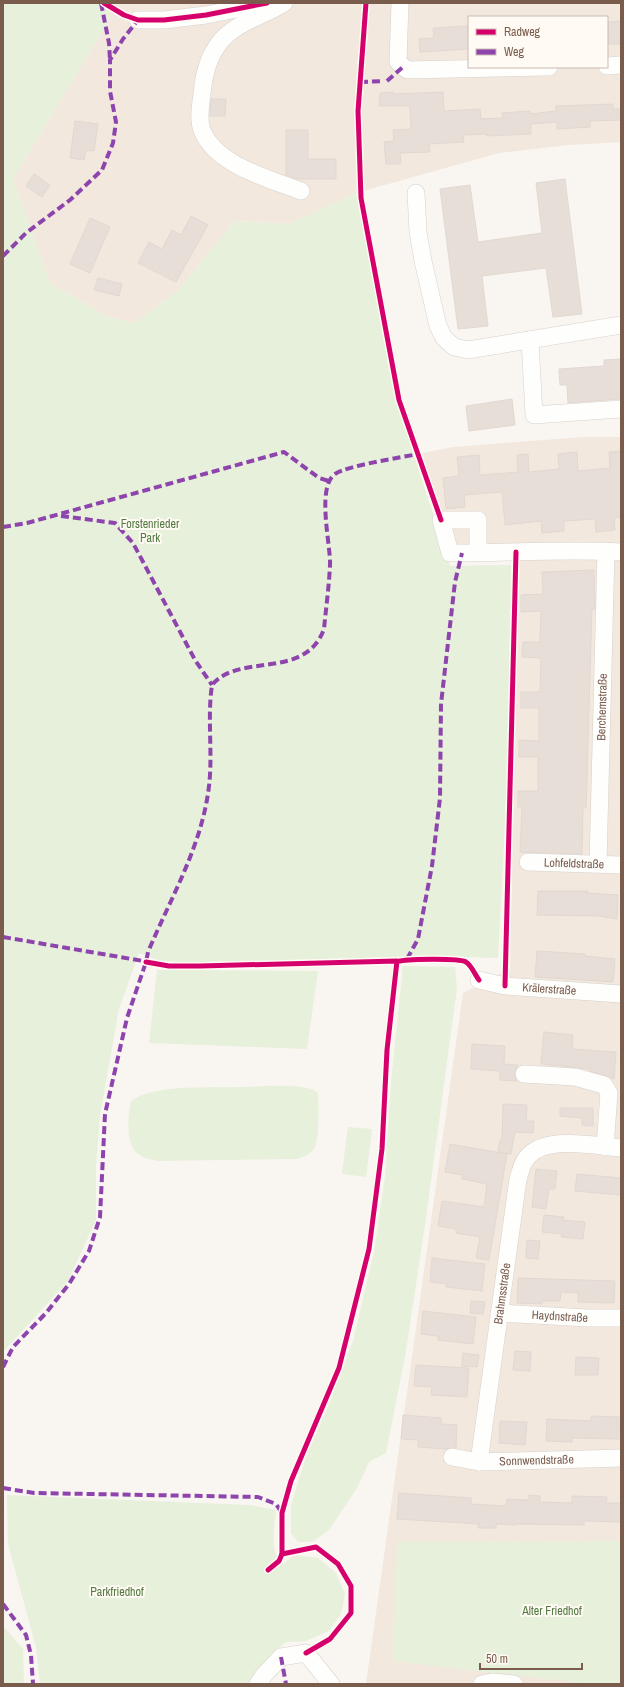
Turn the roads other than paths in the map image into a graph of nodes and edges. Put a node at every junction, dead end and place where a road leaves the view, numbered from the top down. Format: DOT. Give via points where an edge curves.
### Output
graph roads {
  1 [pos="267,3"];
  2 [pos="284,3"];
  3 [pos="400,3"];
  4 [pos="138,20"];
  5 [pos="621,65"];
  6 [pos="608,66"];
  7 [pos="502,68"];
  8 [pos="301,191"];
  9 [pos="416,193"];
  10 [pos="621,325"];
  11 [pos="530,340"];
  12 [pos="621,409"];
  13 [pos="613,552"];
  14 [pos="478,554"];
  15 [pos="528,862"];
  16 [pos="598,863"];
  17 [pos="621,865"];
  18 [pos="479,980"];
  19 [pos="621,994"];
  20 [pos="524,1074"];
  21 [pos="613,1147"];
  22 [pos="498,1313"];
  23 [pos="621,1318"];
  24 [pos="452,1457"];
  25 [pos="621,1458"];
  26 [pos="479,1462"];
  27 [pos="482,1683"];
  28 [pos="258,1684"];
  29 [pos="331,1684"];
  30 [pos="514,1684"];
  1 -- 4 [label="street" via="206,15"];
  2 -- 8 [label="street" via="232,31 215,49 205,68 200,120 202,130 218,153 256,173"];
  3 -- 7 [label="street" via="398,62 407,70"];
  5 -- 6 [label="street"];
  9 -- 11 [label="street" via="418,232 423,261 432,307 444,338 454,346 468,350"];
  10 -- 11 [label="street"];
  11 -- 12 [label="street" via="534,415"];
  13 -- 14 [label="street"];
  13 -- 16 [label="street, Berchemstraße"];
  15 -- 16 [label="street, Lohfeldstraße"];
  16 -- 17 [label="street, Lohfeldstraße"];
  18 -- 19 [label="street, Krälerstraße" via="505,986"];
  20 -- 21 [label="street" via="575,1077 604,1085 609,1093"];
  21 -- 22 [label="street, Brahmsstraße" via="553,1143 537,1148 524,1161 518,1179"];
  22 -- 23 [label="street, Haydnstraße"];
  22 -- 26 [label="street, Brahmsstraße"];
  24 -- 26 [label="street, Sonnwendstraße"];
  25 -- 26 [label="street, Sonnwendstraße"];
  27 -- 30 [label="street"];
  28 -- 29 [label="street" via="281,1657 306,1653"];
}
